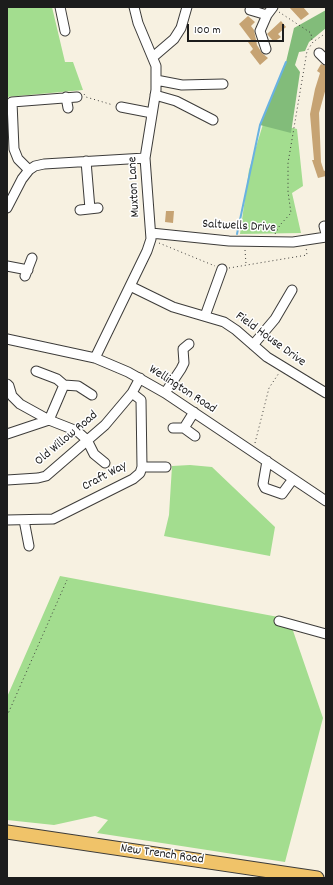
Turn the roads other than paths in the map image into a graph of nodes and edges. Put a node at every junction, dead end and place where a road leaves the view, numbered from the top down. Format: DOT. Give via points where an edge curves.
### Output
graph roads {
  1 [pos="60,7"];
  2 [pos="134,7"];
  3 [pos="187,7"];
  4 [pos="250,10"];
  5 [pos="271,10"];
  6 [pos="65,31"];
  7 [pos="266,49"];
  8 [pos="153,57"];
  9 [pos="156,80"];
  10 [pos="223,84"];
  11 [pos="79,93"];
  12 [pos="155,95"];
  13 [pos="66,97"];
  14 [pos="121,107"];
  15 [pos="68,108"];
  16 [pos="152,113"];
  17 [pos="213,120"];
  18 [pos="145,158"];
  19 [pos="86,161"];
  20 [pos="29,170"];
  21 [pos="7,208"];
  22 [pos="80,210"];
  23 [pos="325,232"];
  24 [pos="151,236"];
  25 [pos="32,258"];
  26 [pos="7,266"];
  27 [pos="222,269"];
  28 [pos="130,286"];
  29 [pos="292,290"];
  30 [pos="205,316"];
  31 [pos="7,339"];
  32 [pos="253,345"];
  33 [pos="183,346"];
  34 [pos="95,358"];
  35 [pos="36,371"];
  36 [pos="140,378"];
  37 [pos="7,384"];
  38 [pos="64,385"];
  39 [pos="132,393"];
  40 [pos="165,393"];
  41 [pos="326,393"];
  42 [pos="92,395"];
  43 [pos="194,412"];
  44 [pos="49,420"];
  45 [pos="173,428"];
  46 [pos="184,428"];
  47 [pos="7,434"];
  48 [pos="195,436"];
  49 [pos="87,440"];
  50 [pos="267,461"];
  51 [pos="105,463"];
  52 [pos="142,467"];
  53 [pos="166,467"];
  54 [pos="293,479"];
  55 [pos="7,480"];
  56 [pos="326,501"];
  57 [pos="7,520"];
  58 [pos="24,520"];
  59 [pos="29,546"];
  60 [pos="279,621"];
  61 [pos="326,634"];
  62 [pos="7,832"];
  63 [pos="317,878"];
  1 -- 6 [label="street"];
  2 -- 8 [label="street, Muxton Lane"];
  3 -- 8 [label="street" via="181,28 174,39"];
  4 -- 5 [label="street"];
  5 -- 7 [label="street" via="260,31"];
  8 -- 9 [label="street, Muxton Lane"];
  9 -- 10 [label="street" via="182,85"];
  9 -- 12 [label="street, Muxton Lane"];
  11 -- 13 [label="street"];
  12 -- 16 [label="street, Muxton Lane"];
  12 -- 17 [label="street" via="176,101"];
  13 -- 15 [label="street"];
  13 -- 20 [label="street" via="12,102 14,149 18,159"];
  14 -- 16 [label="street"];
  16 -- 18 [label="street, Muxton Lane"];
  18 -- 19 [label="street"];
  18 -- 24 [label="street, Muxton Lane"];
  19 -- 20 [label="street" via="44,164"];
  19 -- 22 [label="street" via="94,208"];
  20 -- 21 [label="street"];
  23 -- 24 [label="street, Saltwells Drive" via="306,240 271,242"];
  24 -- 28 [label="street, Muxton Lane" via="147,251"];
  25 -- 26 [label="street" via="26,273"];
  27 -- 30 [label="street"];
  28 -- 30 [label="street, Field House Drive" via="156,300"];
  28 -- 34 [label="street, Muxton Lane"];
  29 -- 32 [label="street" via="275,319"];
  30 -- 32 [label="street, Field House Drive" via="230,326"];
  31 -- 34 [label="street, Wellington Road"];
  32 -- 41 [label="street, Field House Drive" via="283,368"];
  33 -- 40 [label="street" via="182,369"];
  34 -- 36 [label="street, Wellington Road"];
  35 -- 38 [label="street" via="57,379"];
  36 -- 39 [label="street"];
  36 -- 40 [label="street, Wellington Road"];
  37 -- 44 [label="street" via="12,396 20,404"];
  38 -- 42 [label="street" via="78,386"];
  38 -- 44 [label="street"];
  39 -- 49 [label="street, Old Willow Road" via="105,425"];
  39 -- 52 [label="street, Craft Way" via="141,400"];
  40 -- 43 [label="street, Wellington Road"];
  43 -- 46 [label="street"];
  43 -- 50 [label="street, Wellington Road"];
  44 -- 47 [label="street, Old Willow Road"];
  44 -- 49 [label="street" via="77,432"];
  45 -- 46 [label="street"];
  46 -- 48 [label="street"];
  49 -- 51 [label="street" via="94,454"];
  49 -- 55 [label="street, Old Willow Road" via="46,476"];
  50 -- 54 [label="street, Wellington Road"];
  50 -- 54 [label="street" via="263,484 265,488 282,494"];
  52 -- 53 [label="street"];
  52 -- 58 [label="street, Craft Way" via="133,479 92,498 66,514 53,519"];
  54 -- 56 [label="street, Wellington Road"];
  57 -- 58 [label="street, Craft Way"];
  58 -- 59 [label="street"];
  60 -- 61 [label="street"];
  62 -- 63 [label="highway, New Trench Road"];
}
